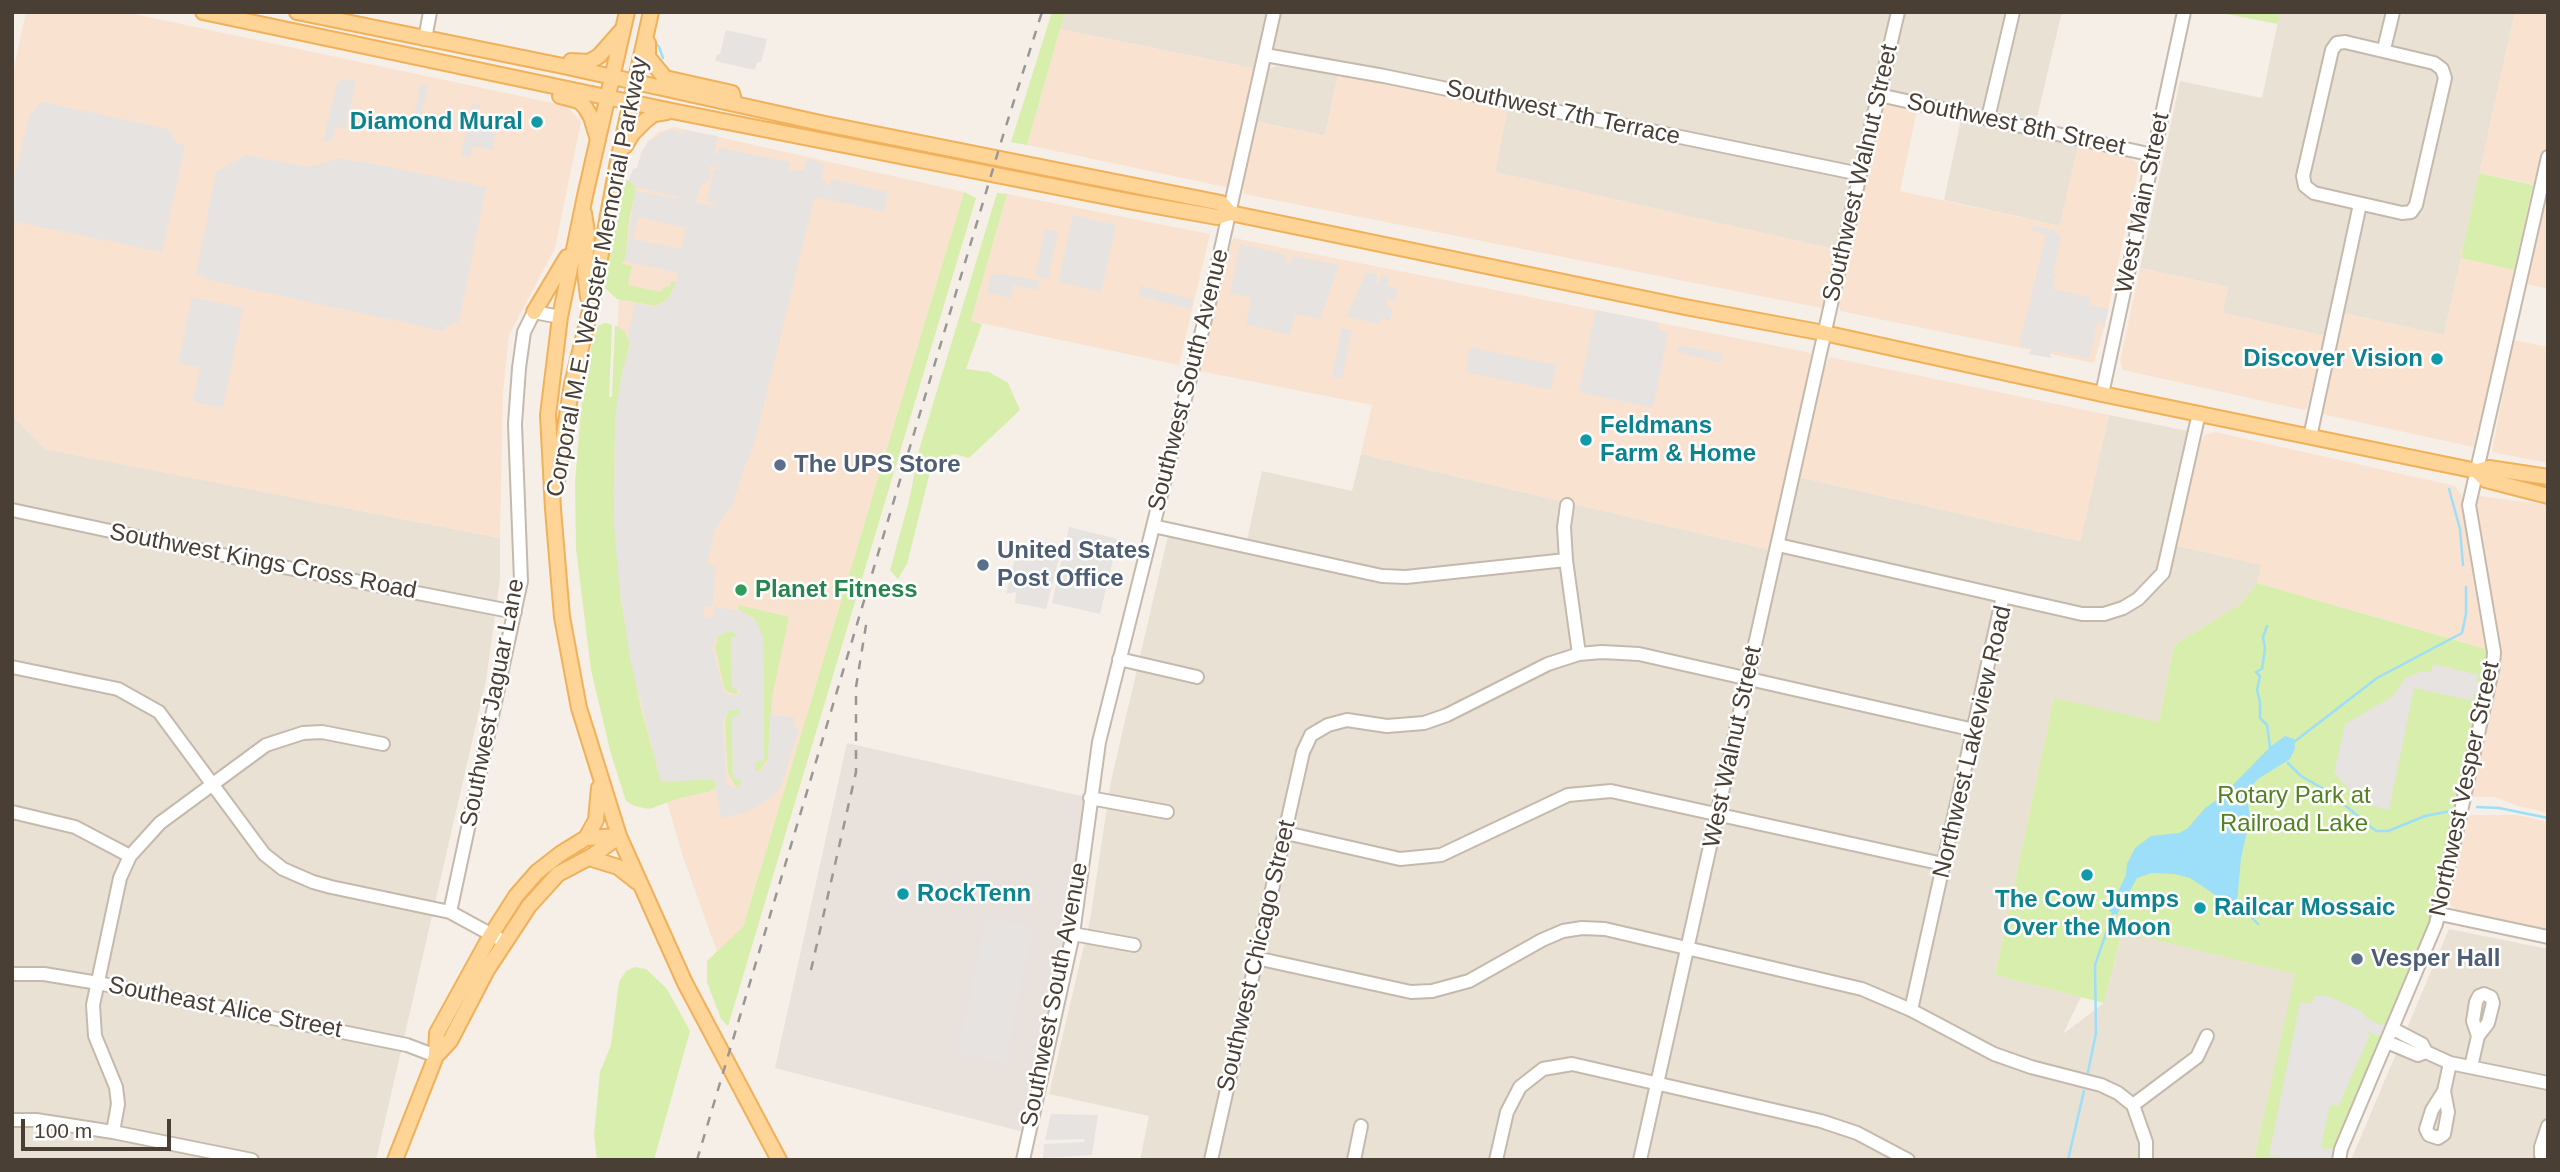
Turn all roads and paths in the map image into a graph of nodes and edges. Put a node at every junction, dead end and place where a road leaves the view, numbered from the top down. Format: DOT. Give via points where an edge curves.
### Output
graph roads {
  1 [pos="203,12"];
  2 [pos="297,12"];
  3 [pos="430,12"];
  4 [pos="1274,12"];
  5 [pos="1898,12"];
  6 [pos="2013,12"];
  7 [pos="2184,12"];
  8 [pos="2393,12"];
  9 [pos="626,19"];
  10 [pos="650,19"];
  11 [pos="425,39"];
  12 [pos="351,44"];
  13 [pos="2384,50"];
  14 [pos="1265,55"];
  15 [pos="540,61"];
  16 [pos="614,77"];
  17 [pos="522,80"];
  18 [pos="636,82"];
  19 [pos="1879,95"];
  20 [pos="609,97"];
  21 [pos="631,102"];
  22 [pos="734,104"];
  23 [pos="672,111"];
  24 [pos="1988,118"];
  25 [pos="599,143"];
  26 [pos="2153,155"];
  27 [pos="619,156"];
  28 [pos="2548,158"];
  29 [pos="1860,174"];
  30 [pos="2360,204"];
  31 [pos="583,205"];
  32 [pos="1230,213"];
  33 [pos="578,229"];
  34 [pos="591,307"];
  35 [pos="534,313"];
  36 [pos="560,317"];
  37 [pos="1824,333"];
  38 [pos="2102,394"];
  39 [pos="2199,413"];
  40 [pos="2310,437"];
  41 [pos="2477,471"];
  42 [pos="2548,477"];
  43 [pos="2548,496"];
  44 [pos="1567,505"];
  45 [pos="553,509"];
  46 [pos="12,510"];
  47 [pos="1153,526"];
  48 [pos="1778,545"];
  49 [pos="1566,560"];
  50 [pos="2003,596"];
  51 [pos="515,612"];
  52 [pos="1579,654"];
  53 [pos="1119,659"];
  54 [pos="12,667"];
  55 [pos="1197,677"];
  56 [pos="1747,679"];
  57 [pos="1974,730"];
  58 [pos="383,744"];
  59 [pos="599,773"];
  60 [pos="213,785"];
  61 [pos="1090,799"];
  62 [pos="12,812"];
  63 [pos="1167,813"];
  64 [pos="1718,815"];
  65 [pos="1286,833"];
  66 [pos="619,836"];
  67 [pos="586,838"];
  68 [pos="130,856"];
  69 [pos="589,858"];
  70 [pos="1943,864"];
  71 [pos="642,887"];
  72 [pos="450,912"];
  73 [pos="2440,914"];
  74 [pos="1073,934"];
  75 [pos="491,935"];
  76 [pos="2548,937"];
  77 [pos="505,942"];
  78 [pos="1134,945"];
  79 [pos="1687,949"];
  80 [pos="1256,958"];
  81 [pos="12,974"];
  82 [pos="98,983"];
  83 [pos="1911,1010"];
  84 [pos="2393,1029"];
  85 [pos="2207,1036"];
  86 [pos="2478,1036"];
  87 [pos="2387,1042"];
  88 [pos="2426,1052"];
  89 [pos="436,1056"];
  90 [pos="2450,1063"];
  91 [pos="2471,1067"];
  92 [pos="1657,1082"];
  93 [pos="2548,1083"];
  94 [pos="2444,1091"];
  95 [pos="2133,1105"];
  96 [pos="12,1120"];
  97 [pos="1362,1126"];
  98 [pos="2548,1126"];
  99 [pos="113,1132"];
  100 [pos="253,1160"];
  101 [pos="395,1160"];
  102 [pos="779,1160"];
  103 [pos="1023,1160"];
  104 [pos="1211,1160"];
  105 [pos="1354,1160"];
  106 [pos="1496,1160"];
  107 [pos="1640,1160"];
  108 [pos="1908,1160"];
  109 [pos="2146,1160"];
  110 [pos="2339,1160"];
  111 [pos="2546,1160"];
  1 -- 12 [label="main road"];
  2 -- 11 [label="main road"];
  3 -- 11 [label="street"];
  4 -- 14 [label="street, Southwest South Avenue"];
  5 -- 19 [label="street, Southwest Walnut Street"];
  6 -- 24 [label="street"];
  7 -- 26 [label="street, West Main Street"];
  8 -- 13 [label="street"];
  9 -- 15 [label="main road" via="605,52 592,60"];
  9 -- 16 [label="main road, Corporal M.E. Webster Memorial Parkway"];
  10 -- 18 [label="main road, Corporal M.E. Webster Memorial Parkway"];
  10 -- 22 [label="main road" via="648,57 658,72 665,78 732,93"];
  11 -- 12 [label="main road" via="412,44"];
  11 -- 15 [label="main road"];
  12 -- 17 [label="main road"];
  13 -- 30 [label="street" via="2345,42 2332,50 2303,176 2305,186 2314,193"];
  13 -- 30 [label="street" via="2434,63 2445,78 2416,205 2411,212 2402,213"];
  14 -- 29 [label="street, Southwest 7th Terrace"];
  14 -- 32 [label="street, Southwest South Avenue"];
  15 -- 16 [label="main road"];
  16 -- 18 [label="main road"];
  16 -- 20 [label="main road, Corporal M.E. Webster Memorial Parkway"];
  17 -- 20 [label="main road"];
  17 -- 25 [label="main road" via="531,90 579,101 591,117"];
  18 -- 21 [label="main road, Corporal M.E. Webster Memorial Parkway"];
  18 -- 22 [label="main road"];
  19 -- 24 [label="street, Southwest 8th Street"];
  19 -- 29 [label="street, Southwest Walnut Street"];
  20 -- 21 [label="main road"];
  20 -- 25 [label="main road, Corporal M.E. Webster Memorial Parkway"];
  21 -- 23 [label="main road"];
  21 -- 27 [label="main road, Corporal M.E. Webster Memorial Parkway"];
  22 -- 32 [label="main road" via="1221,202"];
  23 -- 27 [label="main road" via="646,120"];
  23 -- 32 [label="main road" via="1133,202 1217,217"];
  24 -- 26 [label="street, Southwest 8th Street"];
  25 -- 31 [label="main road, Corporal M.E. Webster Memorial Parkway"];
  26 -- 38 [label="street, West Main Street"];
  27 -- 34 [label="main road, Corporal M.E. Webster Memorial Parkway"];
  28 -- 41 [label="street, Northwest Vesper Street"];
  29 -- 37 [label="street, Southwest Walnut Street"];
  30 -- 40 [label="street"];
  31 -- 33 [label="main road, Corporal M.E. Webster Memorial Parkway"];
  31 -- 34 [label="main road"];
  32 -- 37 [label="main road"];
  32 -- 47 [label="street, Southwest South Avenue"];
  33 -- 35 [label="main road" via="565,262"];
  33 -- 36 [label="main road, Corporal M.E. Webster Memorial Parkway"];
  34 -- 45 [label="main road, Corporal M.E. Webster Memorial Parkway" via="572,384"];
  35 -- 36 [label="street"];
  35 -- 51 [label="street, Southwest Jaguar Lane" via="524,332 515,424 521,581"];
  36 -- 45 [label="main road, Corporal M.E. Webster Memorial Parkway" via="548,415"];
  37 -- 38 [label="main road"];
  37 -- 48 [label="street, West Walnut Street"];
  38 -- 39 [label="main road"];
  39 -- 40 [label="main road"];
  39 -- 50 [label="street, Northwest Lakeview Road" via="2169,553 2163,573 2146,592 2123,608 2104,614 2082,614"];
  40 -- 41 [label="main road"];
  41 -- 42 [label="main road" via="2489,468"];
  41 -- 43 [label="main road" via="2486,480"];
  41 -- 73 [label="street, Northwest Vesper Street" via="2469,505 2493,666"];
  44 -- 49 [label="street"];
  45 -- 59 [label="main road" via="562,617 579,708"];
  46 -- 51 [label="street, Southwest Kings Cross Road"];
  47 -- 49 [label="street" via="1382,576"];
  47 -- 53 [label="street, Southwest South Avenue"];
  48 -- 50 [label="street"];
  48 -- 56 [label="street, West Walnut Street"];
  49 -- 52 [label="street"];
  50 -- 57 [label="street, Northwest Lakeview Road"];
  51 -- 72 [label="street, Southwest Jaguar Lane"];
  52 -- 56 [label="street" via="1639,654"];
  52 -- 65 [label="street, Southwest Chicago Street" via="1424,723 1387,726 1347,720 1328,724 1311,736 1303,752"];
  53 -- 55 [label="street"];
  53 -- 61 [label="street, Southwest South Avenue"];
  54 -- 60 [label="street" via="135,696 159,712"];
  56 -- 57 [label="street"];
  56 -- 64 [label="street, West Walnut Street"];
  57 -- 70 [label="street, Northwest Lakeview Road"];
  58 -- 60 [label="street" via="322,732 303,733 266,745"];
  59 -- 66 [label="main road"];
  59 -- 67 [label="main road" via="596,820"];
  60 -- 68 [label="street" via="160,823"];
  60 -- 72 [label="street" via="264,854 284,869 331,887"];
  61 -- 63 [label="street"];
  61 -- 74 [label="street, Southwest South Avenue"];
  62 -- 68 [label="street" via="75,827"];
  64 -- 65 [label="street" via="1628,793 1589,792 1567,796 1441,855 1400,859"];
  64 -- 70 [label="street"];
  64 -- 79 [label="street, West Walnut Street"];
  65 -- 80 [label="street, Southwest Chicago Street"];
  66 -- 67 [label="main road"];
  66 -- 69 [label="main road"];
  66 -- 71 [label="main road"];
  67 -- 75 [label="main road" via="537,872"];
  68 -- 82 [label="street" via="120,878"];
  69 -- 71 [label="main road" via="618,867"];
  69 -- 77 [label="main road" via="558,874 529,905"];
  70 -- 83 [label="street, Northwest Lakeview Road"];
  71 -- 102 [label="main road" via="685,983"];
  72 -- 75 [label="street"];
  73 -- 76 [label="street"];
  73 -- 84 [label="street, Northwest Vesper Street"];
  74 -- 78 [label="street"];
  74 -- 103 [label="street, Southwest South Avenue"];
  75 -- 77 [label="street"];
  75 -- 89 [label="main road" via="437,1033"];
  77 -- 89 [label="main road" via="450,1041"];
  79 -- 80 [label="street" via="1605,929 1563,931 1469,981 1422,992"];
  79 -- 83 [label="street" via="1839,983"];
  79 -- 92 [label="street, West Walnut Street"];
  80 -- 104 [label="street, Southwest Chicago Street"];
  81 -- 82 [label="street, Southeast Alice Street"];
  82 -- 89 [label="street, Southeast Alice Street" via="407,1045"];
  82 -- 99 [label="street" via="93,1021 98,1046 116,1087"];
  83 -- 95 [label="street" via="1994,1054 2101,1085"];
  84 -- 87 [label="street, Northwest Vesper Street"];
  84 -- 88 [label="street" via="2422,1044"];
  85 -- 95 [label="street" via="2197,1057"];
  86 -- 91 [label="street"];
  87 -- 88 [label="street" via="2418,1055"];
  87 -- 110 [label="street, Northwest Vesper Street"];
  88 -- 90 [label="street"];
  89 -- 101 [label="main road"];
  90 -- 91 [label="street"];
  90 -- 94 [label="street"];
  91 -- 93 [label="street"];
  92 -- 106 [label="street" via="1572,1064 1544,1069 1520,1087 1507,1112"];
  92 -- 107 [label="street, West Walnut Street"];
  92 -- 108 [label="street" via="1839,1126"];
  95 -- 109 [label="street" via="2147,1142"];
  96 -- 99 [label="street"];
  97 -- 105 [label="street"];
  98 -- 111 [label="street" via="2541,1147"];
  99 -- 100 [label="street"];
}
